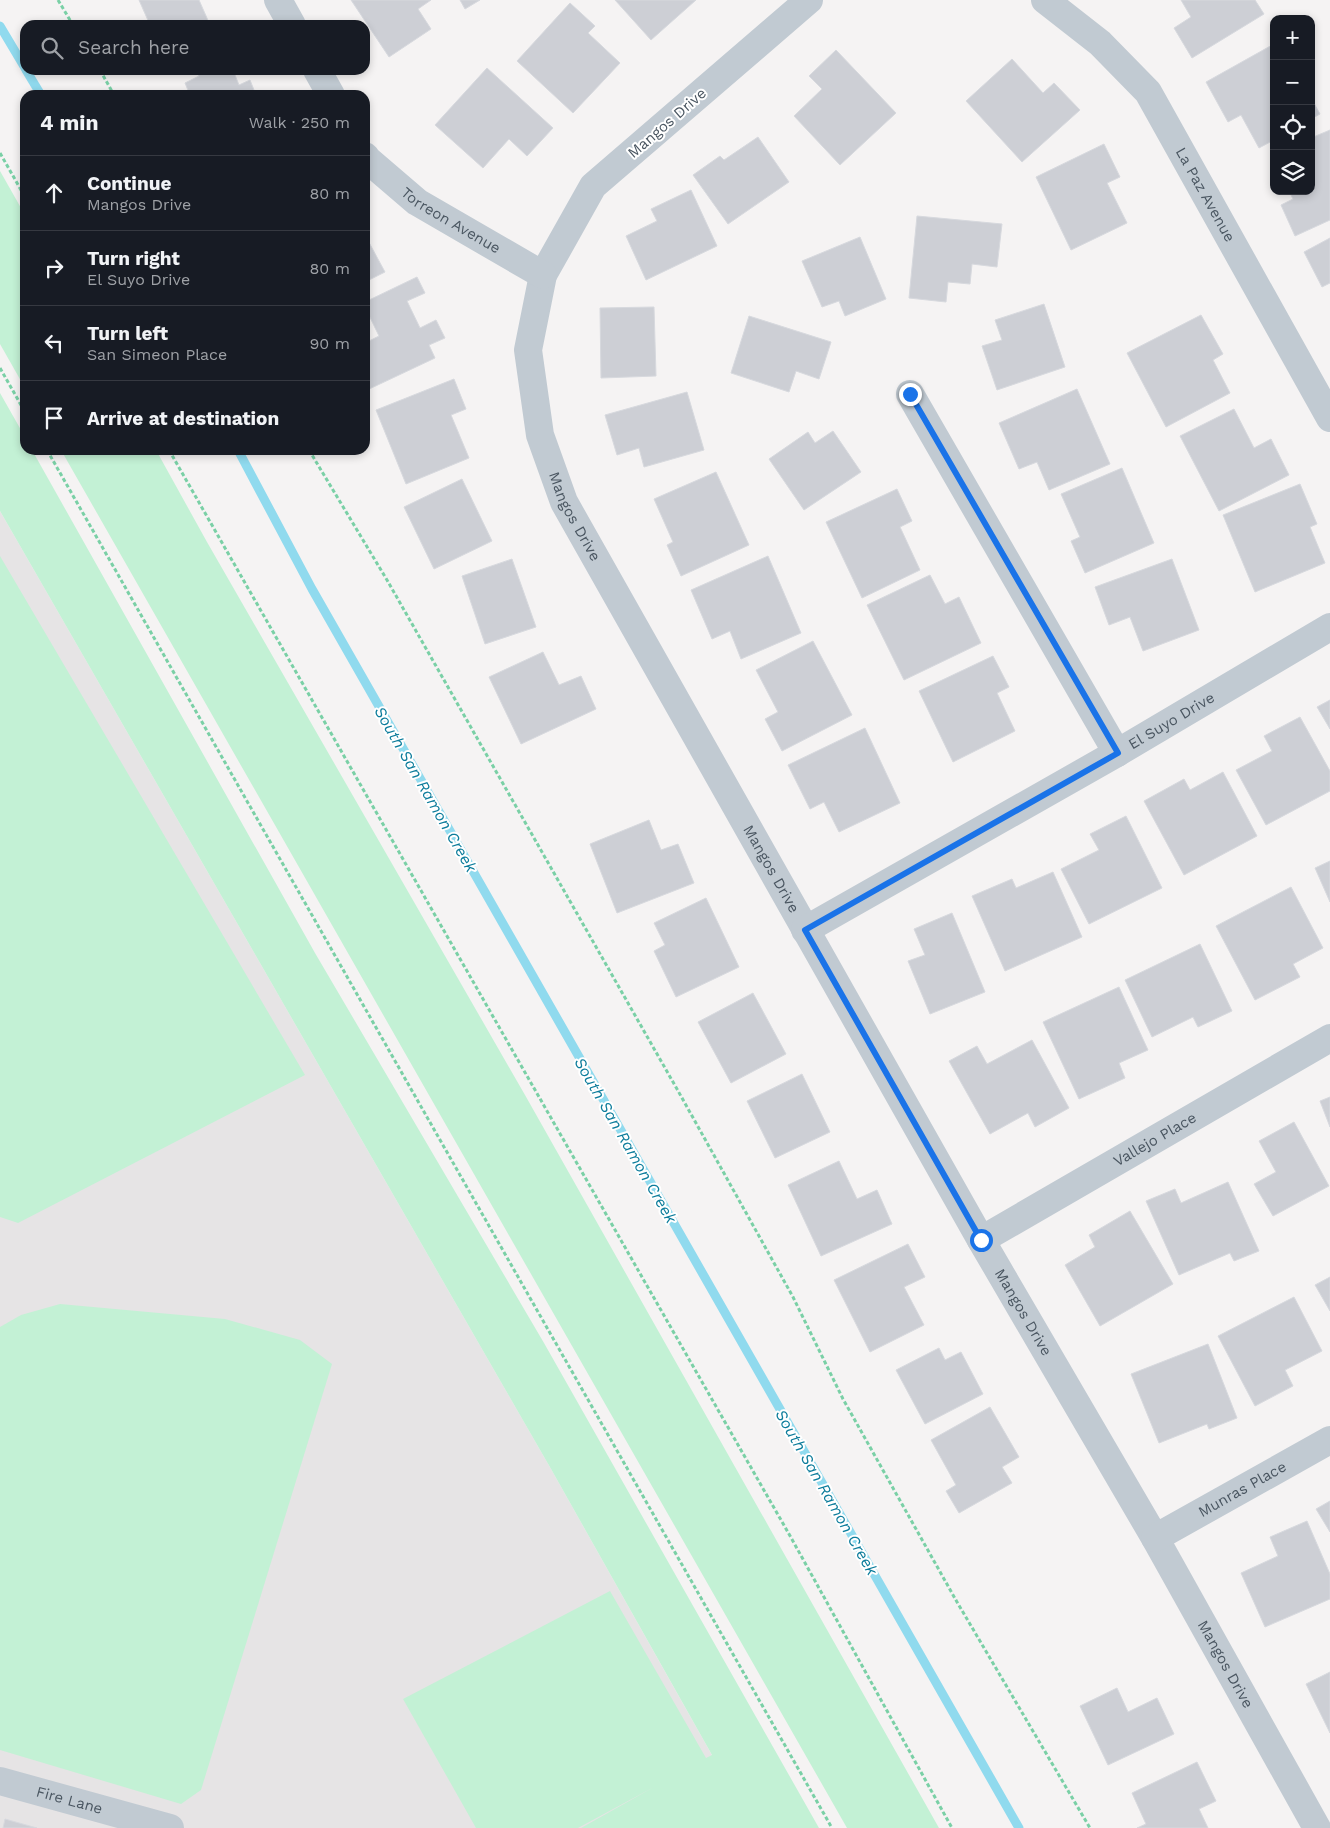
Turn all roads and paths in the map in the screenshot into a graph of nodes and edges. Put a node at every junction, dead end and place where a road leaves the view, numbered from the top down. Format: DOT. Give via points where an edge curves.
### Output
graph roads {
  1 [pos="58,0"];
  2 [pos="278,0"];
  3 [pos="809,0"];
  4 [pos="1045,0"];
  5 [pos="71,20"];
  6 [pos="289,20"];
  7 [pos="103,75"];
  8 [pos="320,75"];
  9 [pos="111,90"];
  10 [pos="328,90"];
  11 [pos="0,154"];
  12 [pos="370,162"];
  13 [pos="20,188"];
  14 [pos="542,275"];
  15 [pos="0,368"];
  16 [pos="910,394"];
  17 [pos="20,403"];
  18 [pos="1330,418"];
  19 [pos="50,455"];
  20 [pos="172,455"];
  21 [pos="312,455"];
  22 [pos="1330,627"];
  23 [pos="1118,753"];
  24 [pos="805,930"];
  25 [pos="1330,1038"];
  26 [pos="981,1240"];
  27 [pos="1330,1440"];
  28 [pos="1155,1538"];
  29 [pos="0,1781"];
  30 [pos="170,1828"];
  31 [pos="832,1828"];
  32 [pos="952,1828"];
  33 [pos="1090,1828"];
  34 [pos="1317,1828"];
  1 -- 5 [label="path"];
  2 -- 6 [label="street"];
  3 -- 14 [label="street, Mangos Drive" via="593,186"];
  4 -- 18 [label="street, La Paz Avenue" via="1100,43 1148,92"];
  7 -- 9 [label="path"];
  8 -- 10 [label="street"];
  11 -- 13 [label="path"];
  12 -- 14 [label="street, Torreon Avenue" via="417,202"];
  14 -- 24 [label="street, Mangos Drive" via="528,350 540,435 564,502"];
  15 -- 17 [label="path"];
  16 -- 23 [label="street"];
  19 -- 31 [label="path"];
  20 -- 32 [label="path" via="788,1534"];
  21 -- 33 [label="path" via="387,580 677,1089 793,1297 843,1399"];
  22 -- 23 [label="street, El Suyo Drive"];
  23 -- 24 [label="street, El Suyo Drive"];
  24 -- 26 [label="street, Mangos Drive"];
  25 -- 26 [label="street, Vallejo Place"];
  26 -- 28 [label="street, Mangos Drive"];
  27 -- 28 [label="street, Munras Place"];
  28 -- 34 [label="street, Mangos Drive"];
  29 -- 30 [label="street, Fire Lane"];
}
